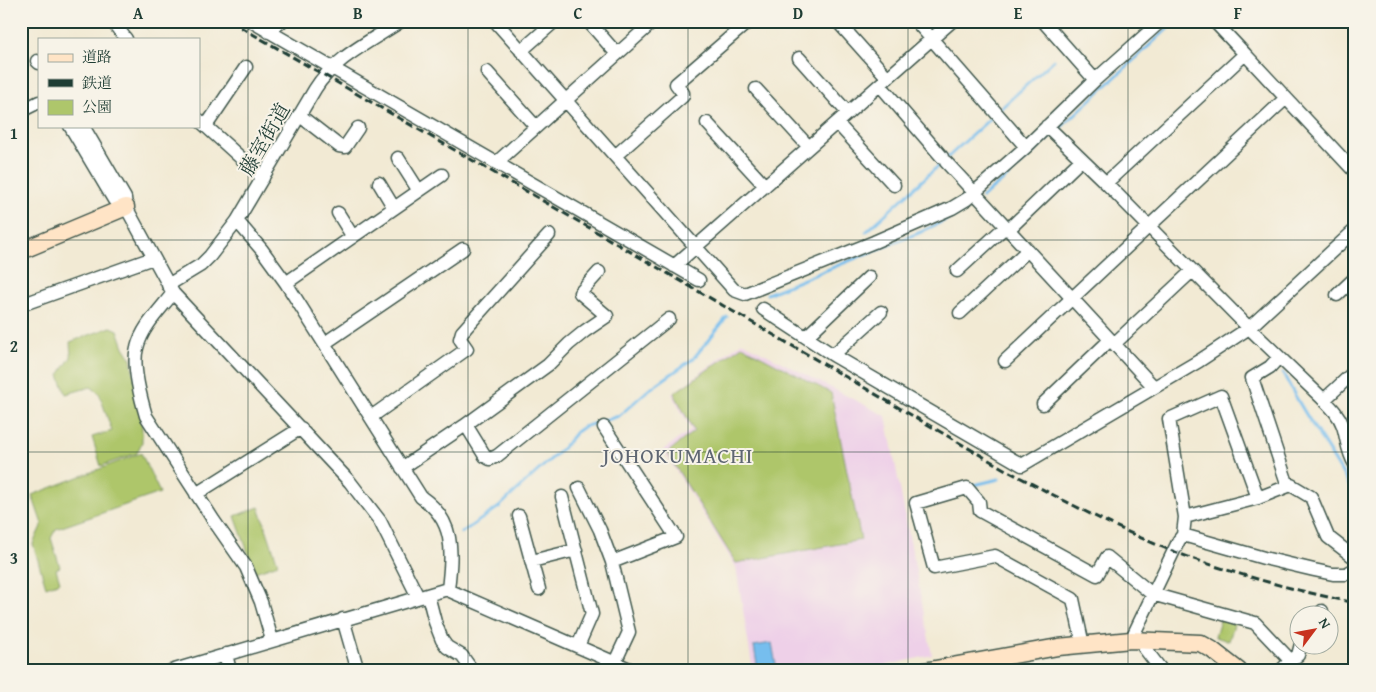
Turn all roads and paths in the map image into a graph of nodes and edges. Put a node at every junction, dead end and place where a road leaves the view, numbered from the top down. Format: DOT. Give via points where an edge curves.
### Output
graph roads {
  1 [pos="251,21"];
  2 [pos="282,21"];
  3 [pos="401,21"];
  4 [pos="495,21"];
  5 [pos="555,21"];
  6 [pos="588,21"];
  7 [pos="654,21"];
  8 [pos="750,21"];
  9 [pos="916,21"];
  10 [pos="952,21"];
  11 [pos="1043,21"];
  12 [pos="1161,21"];
  13 [pos="1214,21"];
  14 [pos="838,22"];
  15 [pos="269,32"];
  16 [pos="932,40"];
  17 [pos="522,51"];
  18 [pos="617,54"];
  19 [pos="1245,54"];
  20 [pos="799,58"];
  21 [pos="246,67"];
  22 [pos="330,68"];
  23 [pos="487,72"];
  24 [pos="1094,80"];
  25 [pos="884,82"];
  26 [pos="756,89"];
  27 [pos="1286,98"];
  28 [pos="565,101"];
  29 [pos="38,102"];
  30 [pos="21,111"];
  31 [pos="848,113"];
  32 [pos="299,115"];
  33 [pos="202,123"];
  34 [pos="837,123"];
  35 [pos="707,124"];
  36 [pos="536,127"];
  37 [pos="71,128"];
  38 [pos="84,128"];
  39 [pos="358,128"];
  40 [pos="1050,129"];
  41 [pos="809,147"];
  42 [pos="1026,147"];
  43 [pos="615,156"];
  44 [pos="398,158"];
  45 [pos="1081,160"];
  46 [pos="496,163"];
  47 [pos="1355,172"];
  48 [pos="442,175"];
  49 [pos="263,178"];
  50 [pos="379,183"];
  51 [pos="1106,183"];
  52 [pos="894,185"];
  53 [pos="765,186"];
  54 [pos="419,191"];
  55 [pos="978,197"];
  56 [pos="126,207"];
  57 [pos="394,208"];
  58 [pos="338,213"];
  59 [pos="237,221"];
  60 [pos="1148,227"];
  61 [pos="1007,229"];
  62 [pos="1355,230"];
  63 [pos="548,235"];
  64 [pos="353,237"];
  65 [pos="696,246"];
  66 [pos="463,249"];
  67 [pos="1027,251"];
  68 [pos="21,252"];
  69 [pos="153,258"];
  70 [pos="674,266"];
  71 [pos="957,271"];
  72 [pos="1192,271"];
  73 [pos="599,272"];
  74 [pos="869,277"];
  75 [pos="1355,278"];
  76 [pos="699,280"];
  77 [pos="286,283"];
  78 [pos="170,289"];
  79 [pos="1337,295"];
  80 [pos="1072,299"];
  81 [pos="21,306"];
  82 [pos="763,309"];
  83 [pos="881,312"];
  84 [pos="960,313"];
  85 [pos="670,319"];
  86 [pos="1249,328"];
  87 [pos="806,337"];
  88 [pos="1112,342"];
  89 [pos="325,343"];
  90 [pos="834,355"];
  91 [pos="1280,357"];
  92 [pos="1005,361"];
  93 [pos="1355,371"];
  94 [pos="1154,387"];
  95 [pos="1324,400"];
  96 [pos="1043,404"];
  97 [pos="371,417"];
  98 [pos="466,425"];
  99 [pos="604,427"];
  100 [pos="301,428"];
  101 [pos="1353,457"];
  102 [pos="402,468"];
  103 [pos="1288,486"];
  104 [pos="579,488"];
  105 [pos="196,494"];
  106 [pos="562,497"];
  107 [pos="1258,498"];
  108 [pos="519,516"];
  109 [pos="1184,516"];
  110 [pos="1183,535"];
  111 [pos="576,550"];
  112 [pos="1355,558"];
  113 [pos="532,561"];
  114 [pos="612,562"];
  115 [pos="1355,569"];
  116 [pos="539,589"];
  117 [pos="448,590"];
  118 [pos="1152,594"];
  119 [pos="423,596"];
  120 [pos="343,619"];
  121 [pos="272,640"];
  122 [pos="1135,640"];
  123 [pos="1083,645"];
  124 [pos="578,646"];
  125 [pos="226,654"];
  126 [pos="1298,654"];
  127 [pos="1291,661"];
  128 [pos="615,662"];
  129 [pos="983,665"];
  130 [pos="472,670"];
  131 [pos="171,671"];
  132 [pos="230,671"];
  133 [pos="358,671"];
  134 [pos="634,671"];
  135 [pos="924,671"];
  136 [pos="1162,671"];
  137 [pos="1239,671"];
  138 [pos="1280,671"];
  1 -- 15 [label="street"];
  2 -- 15 [label="street"];
  3 -- 22 [label="street, 藤室街道"];
  4 -- 17 [label="street"];
  5 -- 17 [label="street"];
  6 -- 18 [label="street"];
  7 -- 18 [label="street"];
  8 -- 43 [label="street" via="676,84 683,96"];
  9 -- 16 [label="street"];
  10 -- 16 [label="street"];
  11 -- 24 [label="street"];
  12 -- 24 [label="street"];
  13 -- 19 [label="street"];
  14 -- 25 [label="street"];
  15 -- 22 [label="street"];
  16 -- 25 [label="street"];
  16 -- 42 [label="street"];
  17 -- 28 [label="street"];
  18 -- 28 [label="street"];
  19 -- 27 [label="street"];
  19 -- 51 [label="street"];
  20 -- 31 [label="street"];
  21 -- 33 [label="street"];
  22 -- 32 [label="street, 藤室街道"];
  22 -- 46 [label="street"];
  23 -- 36 [label="street"];
  24 -- 40 [label="street"];
  25 -- 31 [label="street"];
  25 -- 55 [label="street"];
  26 -- 41 [label="street"];
  27 -- 47 [label="street"];
  27 -- 60 [label="street"];
  28 -- 36 [label="street"];
  28 -- 43 [label="street"];
  29 -- 30 [label="street"];
  31 -- 34 [label="street"];
  32 -- 39 [label="street" via="339,146 345,147"];
  32 -- 49 [label="street, 藤室街道"];
  33 -- 49 [label="street"];
  34 -- 41 [label="street"];
  34 -- 52 [label="street"];
  35 -- 53 [label="street"];
  36 -- 46 [label="street"];
  37 -- 56 [label="street" via="114,200"];
  38 -- 56 [label="street" via="125,198"];
  40 -- 42 [label="street"];
  40 -- 45 [label="street"];
  41 -- 53 [label="street"];
  42 -- 55 [label="street"];
  43 -- 65 [label="street"];
  44 -- 54 [label="street"];
  45 -- 51 [label="street"];
  45 -- 61 [label="street"];
  46 -- 70 [label="street"];
  48 -- 54 [label="street"];
  49 -- 59 [label="street, 藤室街道"];
  50 -- 57 [label="street"];
  51 -- 60 [label="street"];
  53 -- 65 [label="street"];
  54 -- 57 [label="street"];
  55 -- 61 [label="street"];
  55 -- 65 [label="street" via="745,294 734,290"];
  56 -- 68 [label="street"];
  56 -- 69 [label="street"];
  57 -- 64 [label="street"];
  58 -- 64 [label="street"];
  59 -- 77 [label="street"];
  59 -- 78 [label="street, 藤室街道" via="201,265"];
  60 -- 72 [label="street"];
  60 -- 80 [label="street"];
  61 -- 67 [label="street"];
  61 -- 71 [label="street"];
  62 -- 86 [label="street"];
  63 -- 97 [label="street" via="462,332 460,339 467,349"];
  64 -- 77 [label="street"];
  65 -- 70 [label="street"];
  66 -- 89 [label="street"];
  67 -- 80 [label="street"];
  67 -- 84 [label="street"];
  69 -- 78 [label="street"];
  69 -- 81 [label="street"];
  70 -- 76 [label="street"];
  72 -- 86 [label="street"];
  72 -- 88 [label="street"];
  73 -- 98 [label="street" via="580,293 607,316 569,344 548,365"];
  74 -- 87 [label="street"];
  75 -- 79 [label="street"];
  77 -- 89 [label="street"];
  78 -- 100 [label="street"];
  78 -- 105 [label="street" via="143,332 136,349 136,365 146,416"];
  80 -- 88 [label="street"];
  80 -- 92 [label="street"];
  82 -- 87 [label="street"];
  83 -- 90 [label="street"];
  85 -- 98 [label="street" via="497,456 490,459 486,456"];
  86 -- 91 [label="street"];
  86 -- 94 [label="street"];
  87 -- 90 [label="street"];
  88 -- 94 [label="street"];
  88 -- 96 [label="street"];
  89 -- 97 [label="street"];
  90 -- 94 [label="street" via="1022,465"];
  91 -- 95 [label="street"];
  91 -- 103 [label="street" via="1252,378"];
  93 -- 95 [label="street"];
  95 -- 101 [label="street" via="1338,415"];
  97 -- 102 [label="street"];
  98 -- 102 [label="street"];
  99 -- 114 [label="street" via="676,537"];
  100 -- 105 [label="street"];
  100 -- 119 [label="street" via="380,521"];
  102 -- 117 [label="street" via="448,531 451,556"];
  103 -- 107 [label="street"];
  103 -- 112 [label="street" via="1311,497 1328,537"];
  104 -- 114 [label="street"];
  105 -- 121 [label="street" via="246,566"];
  106 -- 111 [label="street"];
  107 -- 109 [label="street"];
  107 -- 109 [label="street" via="1221,396 1169,419"];
  108 -- 113 [label="street"];
  109 -- 110 [label="street"];
  110 -- 115 [label="street" via="1333,574 1346,574"];
  110 -- 118 [label="street"];
  111 -- 113 [label="street"];
  111 -- 124 [label="street" via="592,614"];
  113 -- 116 [label="street"];
  114 -- 128 [label="street" via="629,632"];
  117 -- 119 [label="street"];
  117 -- 124 [label="street"];
  118 -- 122 [label="street"];
  118 -- 123 [label="street" via="1107,557 1097,574 980,511 979,502 966,488 916,503 934,568 995,556 1073,599"];
  118 -- 127 [label="street" via="1255,623"];
  119 -- 120 [label="street"];
  119 -- 130 [label="street" via="447,648 462,656"];
  120 -- 121 [label="street"];
  120 -- 133 [label="street"];
  121 -- 125 [label="street"];
  122 -- 123 [label="street"];
  122 -- 136 [label="street"];
  122 -- 137 [label="street" via="1200,643"];
  123 -- 129 [label="street" via="1058,647"];
  124 -- 128 [label="street"];
  125 -- 131 [label="street"];
  125 -- 132 [label="street"];
  126 -- 127 [label="street"];
  127 -- 138 [label="street"];
  128 -- 134 [label="street"];
  129 -- 135 [label="street"];
}
